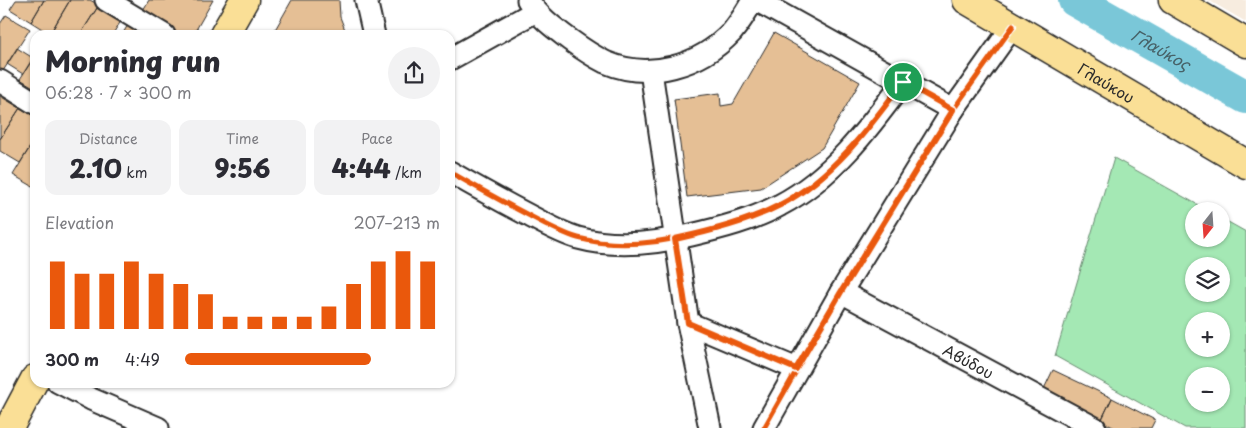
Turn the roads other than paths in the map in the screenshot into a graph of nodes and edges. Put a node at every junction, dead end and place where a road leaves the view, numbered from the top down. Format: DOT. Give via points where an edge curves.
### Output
graph roads {
  1 [pos="106,0"];
  2 [pos="244,0"];
  3 [pos="366,0"];
  4 [pos="754,0"];
  5 [pos="968,0"];
  6 [pos="1173,0"];
  7 [pos="532,6"];
  8 [pos="1013,26"];
  9 [pos="156,30"];
  10 [pos="227,30"];
  11 [pos="373,30"];
  12 [pos="1246,43"];
  13 [pos="455,56"];
  14 [pos="651,71"];
  15 [pos="0,81"];
  16 [pos="903,82"];
  17 [pos="30,100"];
  18 [pos="953,110"];
  19 [pos="1246,164"];
  20 [pos="455,175"];
  21 [pos="675,239"];
  22 [pos="841,292"];
  23 [pos="688,323"];
  24 [pos="796,369"];
  25 [pos="30,386"];
  26 [pos="70,388"];
  27 [pos="8,418"];
  28 [pos="158,428"];
  29 [pos="710,428"];
  30 [pos="764,428"];
  31 [pos="1096,428"];
  1 -- 9 [label="street"];
  2 -- 10 [label="main road"];
  3 -- 11 [label="street"];
  4 -- 14 [label="street" via="731,33 708,51 680,65"];
  4 -- 16 [label="street"];
  5 -- 8 [label="main road, Γλαύκου"];
  6 -- 12 [label="main road"];
  7 -- 13 [label="street"];
  7 -- 14 [label="street" via="566,37 600,60"];
  8 -- 18 [label="street"];
  8 -- 19 [label="main road, Γλαύκου"];
  14 -- 21 [label="street"];
  15 -- 17 [label="street"];
  16 -- 18 [label="street"];
  16 -- 21 [label="street" via="850,148 826,172 792,198 754,217"];
  18 -- 22 [label="street"];
  20 -- 21 [label="street" via="553,228 578,238 619,244"];
  21 -- 23 [label="street"];
  22 -- 24 [label="street"];
  22 -- 31 [label="street, Αβύδου"];
  23 -- 24 [label="street"];
  23 -- 29 [label="street"];
  24 -- 30 [label="street"];
  25 -- 27 [label="main road"];
  26 -- 28 [label="street"];
}
